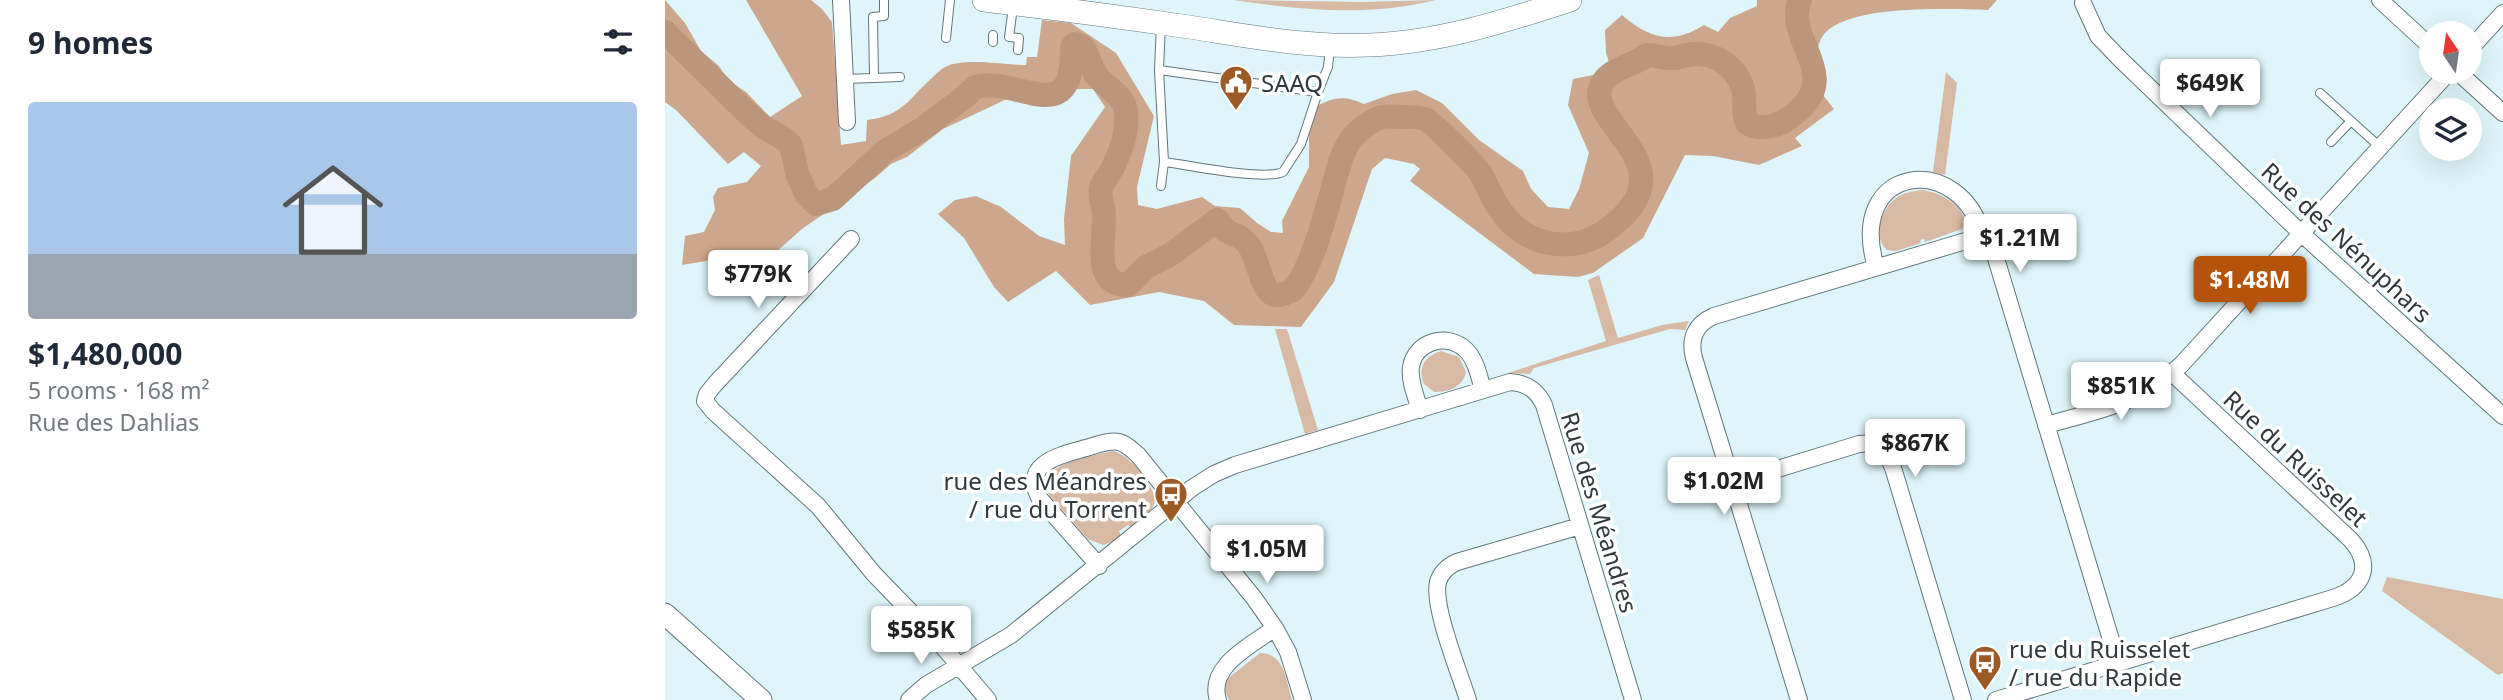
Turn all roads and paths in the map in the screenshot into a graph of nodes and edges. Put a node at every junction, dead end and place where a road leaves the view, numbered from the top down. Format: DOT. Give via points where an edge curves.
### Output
graph roads {
  1 [pos="841,0"];
  2 [pos="884,0"];
  3 [pos="950,0"];
  4 [pos="984,0"];
  5 [pos="1570,0"];
  6 [pos="2380,0"];
  7 [pos="2083,3"];
  8 [pos="1013,4"];
  9 [pos="2503,13"];
  10 [pos="1161,23"];
  11 [pos="2419,36"];
  12 [pos="2482,36"];
  13 [pos="946,38"];
  14 [pos="1330,45"];
  15 [pos="1018,50"];
  16 [pos="1159,70"];
  17 [pos="900,76"];
  18 [pos="874,78"];
  19 [pos="843,79"];
  20 [pos="2438,84"];
  21 [pos="2471,84"];
  22 [pos="1318,92"];
  23 [pos="2321,93"];
  24 [pos="2503,113"];
  25 [pos="2351,121"];
  26 [pos="847,122"];
  27 [pos="2331,142"];
  28 [pos="2379,147"];
  29 [pos="1164,162"];
  30 [pos="1161,186"];
  31 [pos="2302,234"];
  32 [pos="1983,237"];
  33 [pos="851,239"];
  34 [pos="1876,267"];
  35 [pos="2172,373"];
  36 [pos="1483,390"];
  37 [pos="1420,410"];
  38 [pos="2503,416"];
  39 [pos="2046,425"];
  40 [pos="1733,483"];
  41 [pos="1176,502"];
  42 [pos="1580,526"];
  43 [pos="1099,566"];
  44 [pos="665,614"];
  45 [pos="1275,628"];
  46 [pos="2118,663"];
  47 [pos="959,666"];
  48 [pos="761,700"];
  49 [pos="909,700"];
  50 [pos="988,700"];
  51 [pos="1217,700"];
  52 [pos="1303,700"];
  53 [pos="1468,700"];
  54 [pos="1633,700"];
  55 [pos="1799,700"];
  56 [pos="1963,700"];
  57 [pos="1996,700"];
  1 -- 19 [label="street"];
  2 -- 18 [label="lane" via="884,16 873,17"];
  3 -- 13 [label="lane"];
  4 -- 8 [label="main road"];
  5 -- 14 [label="main road" via="1431,37"];
  6 -- 11 [label="street"];
  7 -- 31 [label="street, Rue des Nénuphars" via="2104,43"];
  8 -- 10 [label="main road"];
  8 -- 15 [label="lane" via="1009,37 1019,37"];
  9 -- 12 [label="street"];
  10 -- 14 [label="main road"];
  10 -- 16 [label="lane"];
  14 -- 22 [label="lane" via="1328,67"];
  16 -- 22 [label="lane"];
  16 -- 29 [label="lane"];
  17 -- 18 [label="lane"];
  18 -- 19 [label="lane"];
  19 -- 26 [label="street"];
  20 -- 28 [label="street"];
  21 -- 24 [label="street"];
  22 -- 29 [label="lane" via="1301,144 1281,173 1270,176"];
  23 -- 25 [label="lane"];
  25 -- 27 [label="lane"];
  25 -- 28 [label="lane"];
  28 -- 31 [label="street"];
  29 -- 30 [label="lane"];
  31 -- 35 [label="street"];
  31 -- 38 [label="street, Rue des Nénuphars"];
  32 -- 34 [label="street"];
  32 -- 34 [label="street" via="1973,211 1948,188 1923,180 1905,183 1881,198 1872,214"];
  32 -- 39 [label="street" via="1992,245"];
  33 -- 47 [label="street" via="714,385 705,401 818,506"];
  34 -- 40 [label="street" via="1714,316 1698,326 1693,353"];
  35 -- 39 [label="street" via="2135,398"];
  35 -- 46 [label="street, Rue du Ruisselet" via="2351,540 2362,555 2363,569 2356,586 2341,596"];
  36 -- 37 [label="street, Rue des Méandres"];
  36 -- 37 [label="street" via="1465,349 1453,341 1436,341 1420,350 1411,367"];
  36 -- 42 [label="street, Rue des Méandres" via="1516,382 1539,396"];
  37 -- 41 [label="street, Rue des Méandres" via="1235,465 1203,480"];
  39 -- 46 [label="street"];
  40 -- 55 [label="street"];
  40 -- 56 [label="street" via="1859,444 1882,448 1894,471"];
  41 -- 43 [label="street, Rue des Méandres"];
  41 -- 43 [label="street" via="1131,448 1119,442 1046,462 1037,471 1036,492"];
  41 -- 45 [label="street"];
  42 -- 53 [label="street" via="1457,562 1441,574 1438,601"];
  42 -- 54 [label="street, Rue des Méandres"];
  43 -- 47 [label="street, Rue des Méandres" via="1011,635"];
  44 -- 48 [label="street"];
  45 -- 51 [label="street" via="1223,669 1216,681"];
  45 -- 52 [label="street"];
  46 -- 57 [label="street, Rue du Ruisselet"];
  47 -- 49 [label="street, Rue des Méandres"];
  47 -- 50 [label="street"];
}
